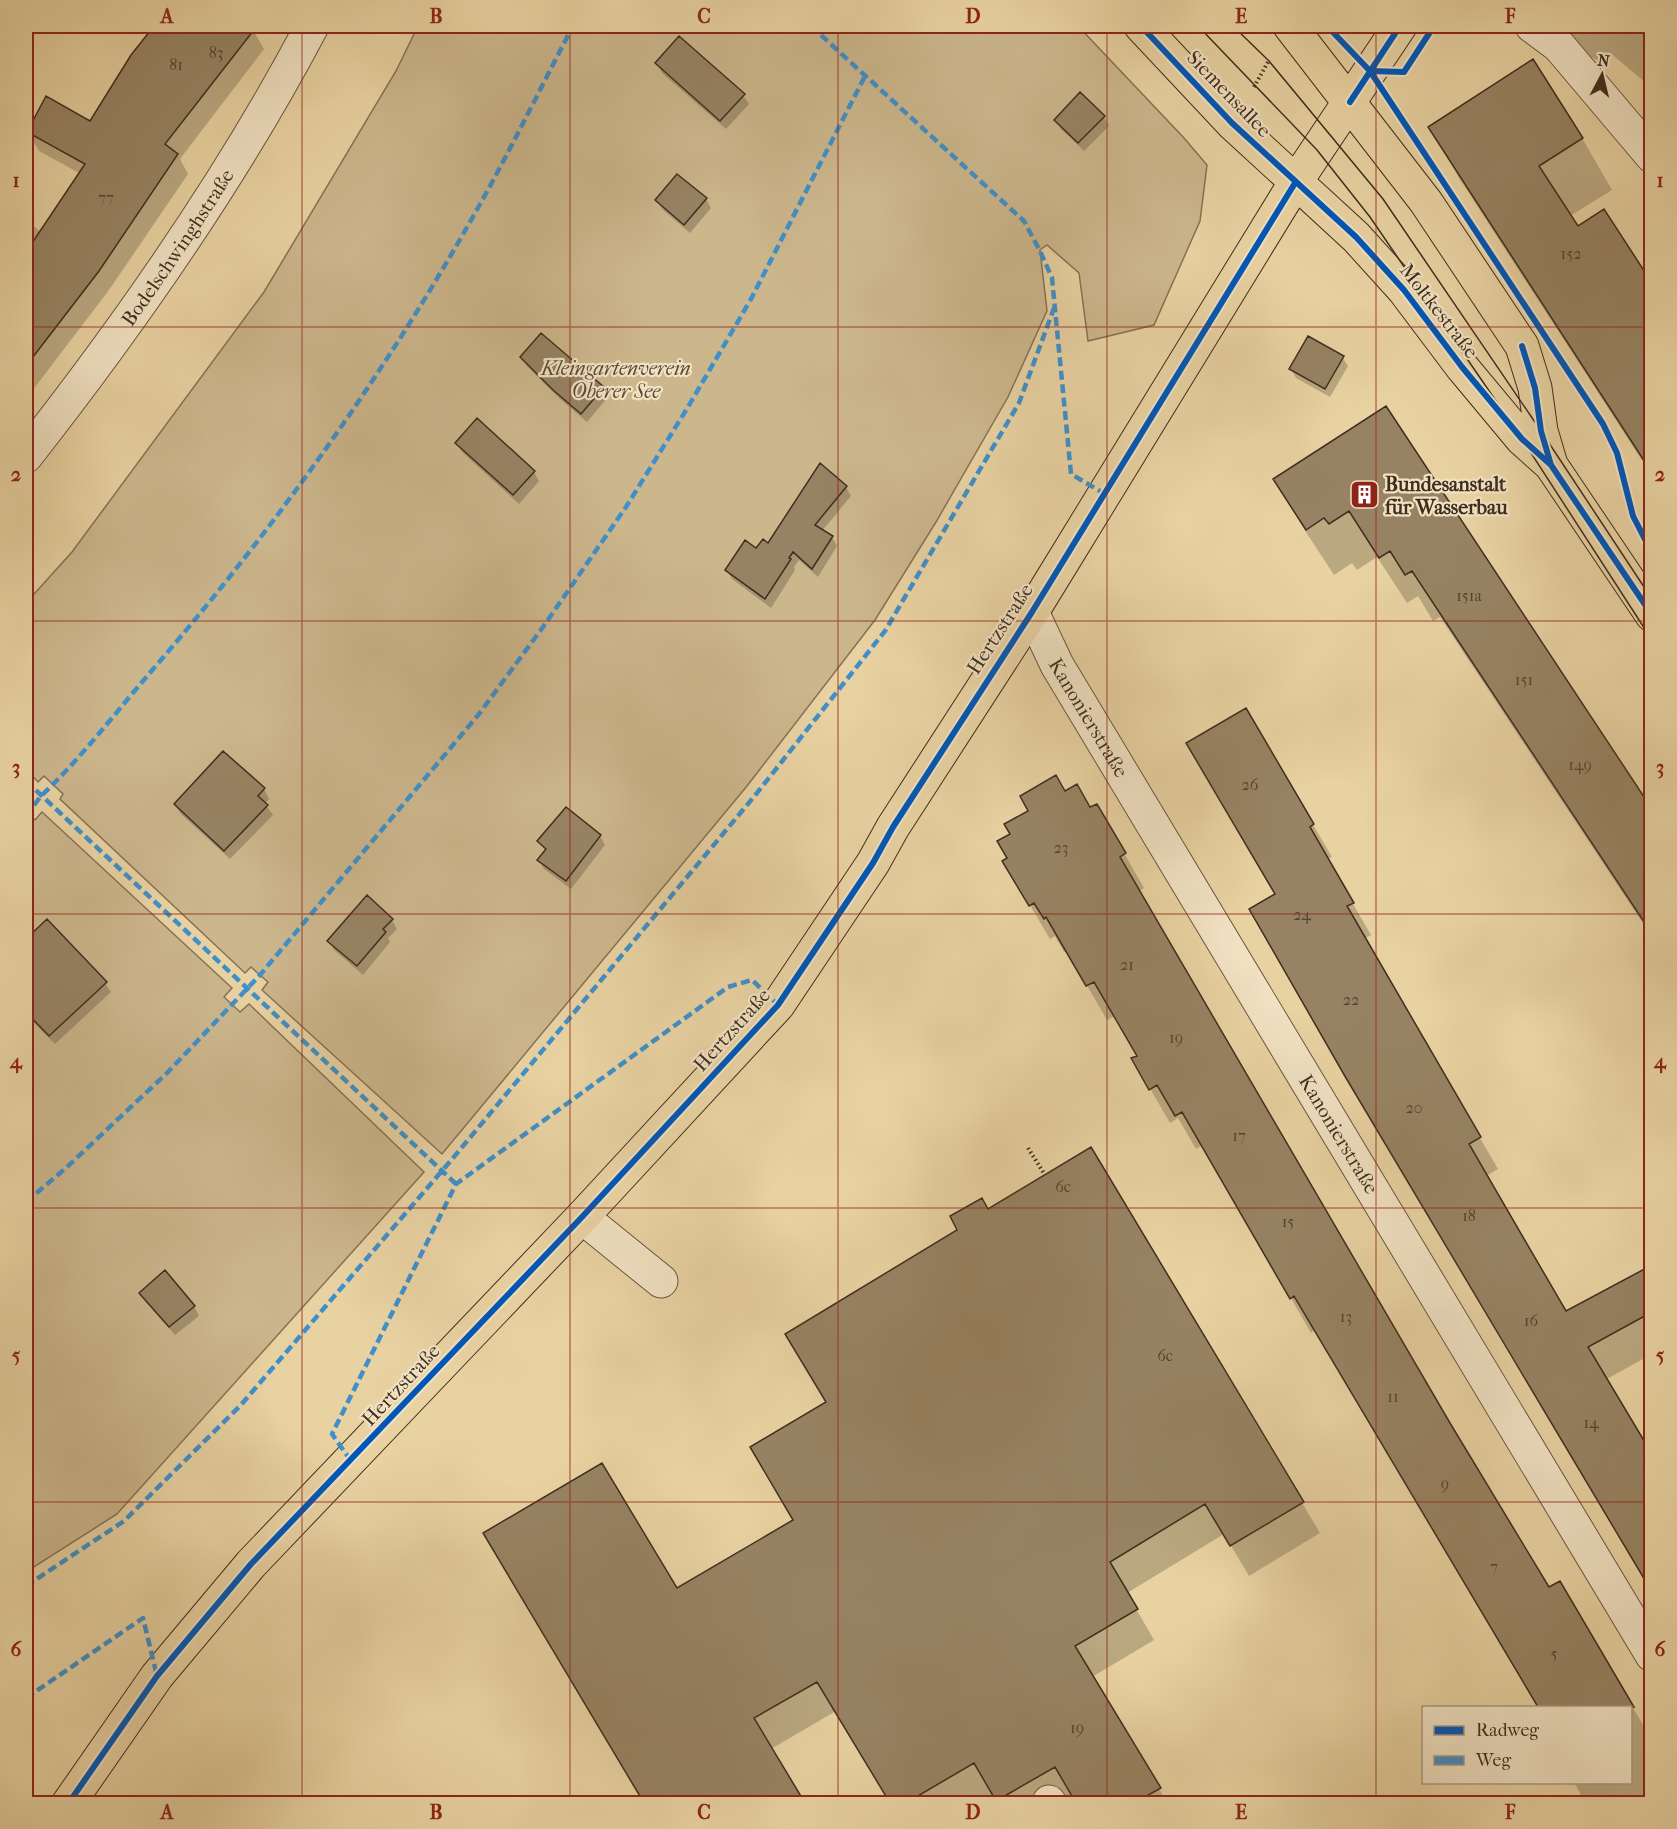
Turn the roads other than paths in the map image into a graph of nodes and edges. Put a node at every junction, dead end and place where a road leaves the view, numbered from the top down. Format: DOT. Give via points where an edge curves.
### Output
graph roads {
  1 [pos="312,26"];
  2 [pos="1141,26"];
  3 [pos="1290,26"];
  4 [pos="1400,26"];
  5 [pos="1532,26"];
  6 [pos="1350,102"];
  7 [pos="1652,156"];
  8 [pos="1295,183"];
  9 [pos="26,456"];
  10 [pos="1551,465"];
  11 [pos="1032,612"];
  12 [pos="1652,615"];
  13 [pos="582,1217"];
  14 [pos="661,1281"];
  15 [pos="1652,1655"];
  16 [pos="68,1803"];
  1 -- 9 [label="street, Bodelschwinghstraße" via="248,139 191,227"];
  2 -- 8 [label="main road, Siemensallee"];
  3 -- 6 [label="main road"];
  4 -- 6 [label="main road, Hertzstraße"];
  5 -- 7 [label="street" via="1558,46"];
  6 -- 8 [label="main road, Hertzstraße"];
  6 -- 10 [label="main road, Moltkestraße" via="1426,202 1522,346"];
  8 -- 10 [label="main road, Moltkestraße" via="1356,237 1404,290 1522,440"];
  8 -- 11 [label="main road, Hertzstraße"];
  10 -- 12 [label="main road, Moltkestraße"];
  11 -- 13 [label="main road, Hertzstraße" via="778,1005"];
  11 -- 15 [label="street, Kanonierstraße" via="1057,664"];
  13 -- 14 [label="street"];
  13 -- 16 [label="main road, Hertzstraße" via="251,1564 158,1676"];
}
